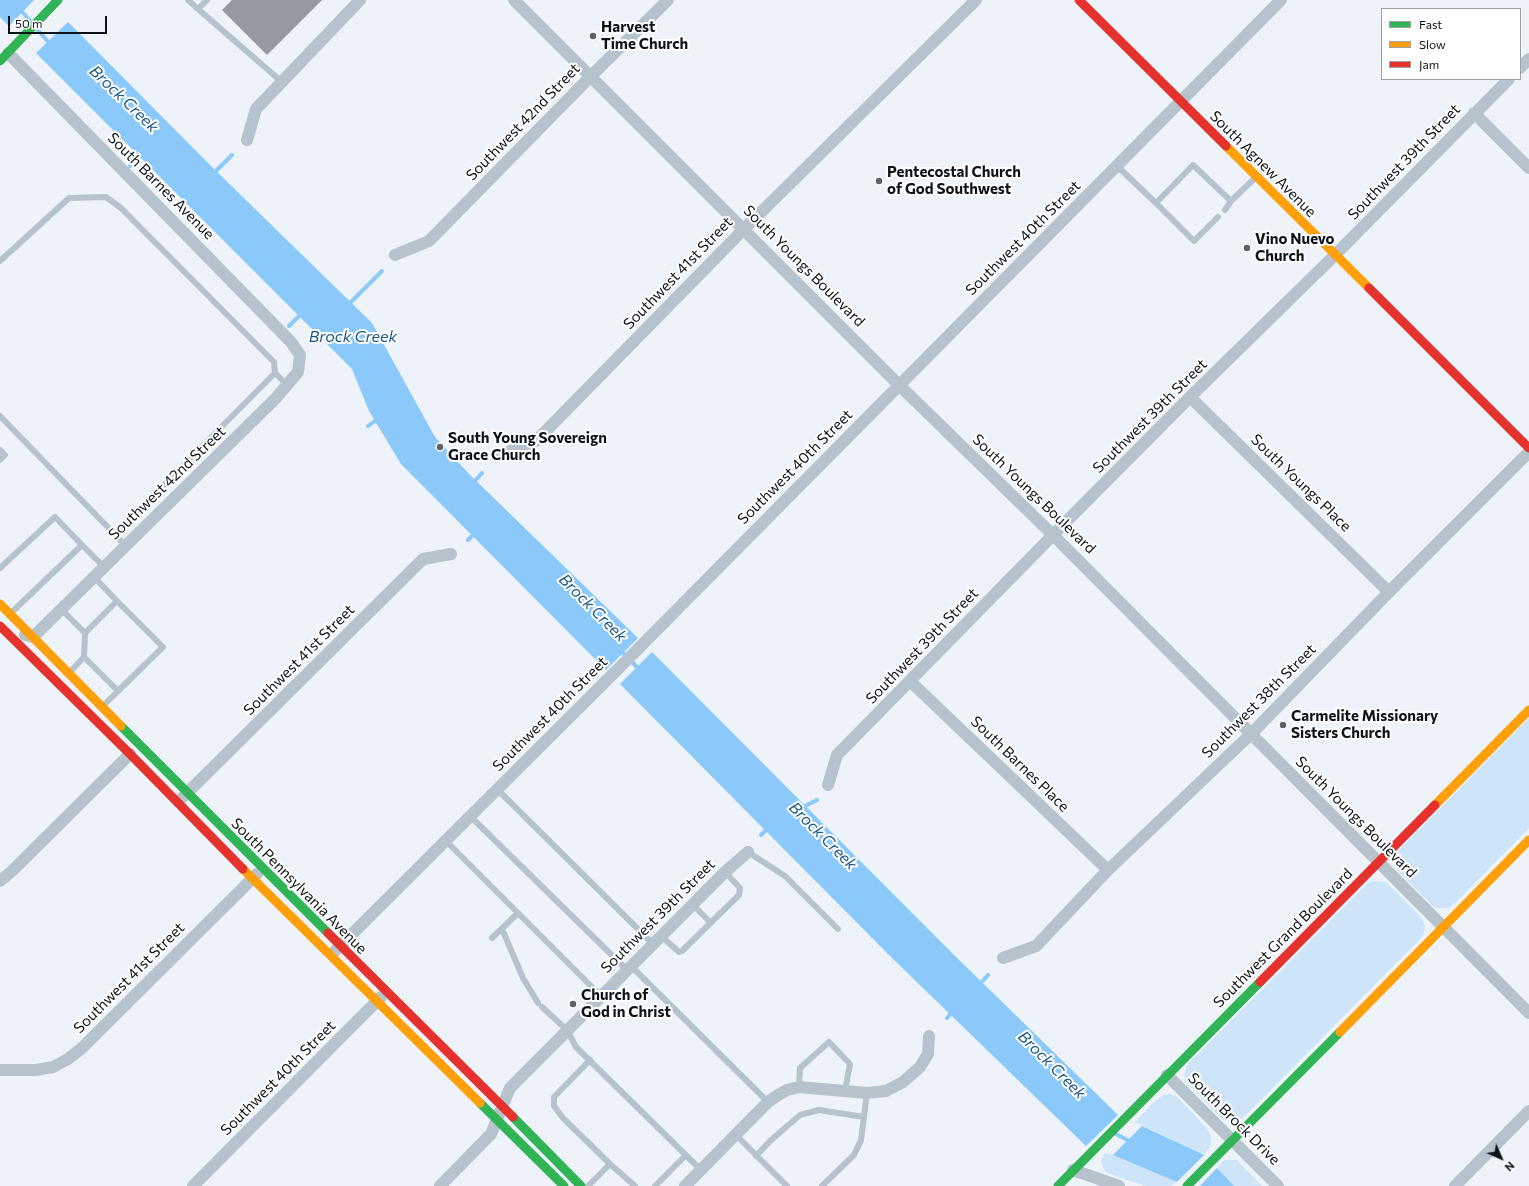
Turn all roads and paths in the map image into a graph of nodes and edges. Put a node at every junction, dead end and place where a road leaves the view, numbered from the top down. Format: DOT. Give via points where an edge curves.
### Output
graph roads {
  1 [pos="58,0"];
  2 [pos="188,0"];
  3 [pos="207,0"];
  4 [pos="360,0"];
  5 [pos="514,0"];
  6 [pos="668,0"];
  7 [pos="976,0"];
  8 [pos="1080,0"];
  9 [pos="1281,0"];
  10 [pos="198,10"];
  11 [pos="4,57"];
  12 [pos="1529,59"];
  13 [pos="1521,67"];
  14 [pos="591,76"];
  15 [pos="1508,80"];
  16 [pos="282,82"];
  17 [pos="1181,102"];
  18 [pos="1474,113"];
  19 [pos="247,140"];
  20 [pos="1117,166"];
  21 [pos="1529,168"];
  22 [pos="1256,176"];
  23 [pos="1231,201"];
  24 [pos="1156,203"];
  25 [pos="1225,210"];
  26 [pos="1218,217"];
  27 [pos="744,229"];
  28 [pos="395,255"];
  29 [pos="1335,255"];
  30 [pos="0,260"];
  31 [pos="291,342"];
  32 [pos="275,373"];
  33 [pos="287,385"];
  34 [pos="899,385"];
  35 [pos="1190,397"];
  36 [pos="0,416"];
  37 [pos="1529,448"];
  38 [pos="0,450"];
  39 [pos="1529,452"];
  40 [pos="497,456"];
  41 [pos="0,460"];
  42 [pos="115,534"];
  43 [pos="1053,535"];
  44 [pos="82,545"];
  45 [pos="126,546"];
  46 [pos="451,554"];
  47 [pos="104,567"];
  48 [pos="0,568"];
  49 [pos="94,578"];
  50 [pos="1389,592"];
  51 [pos="117,601"];
  52 [pos="0,604"];
  53 [pos="61,609"];
  54 [pos="10,614"];
  55 [pos="1,628"];
  56 [pos="84,633"];
  57 [pos="33,637"];
  58 [pos="84,657"];
  59 [pos="68,673"];
  60 [pos="910,681"];
  61 [pos="118,691"];
  62 [pos="102,707"];
  63 [pos="1529,710"];
  64 [pos="1251,734"];
  65 [pos="130,754"];
  66 [pos="828,785"];
  67 [pos="497,789"];
  68 [pos="187,793"];
  69 [pos="177,803"];
  70 [pos="470,816"];
  71 [pos="1529,840"];
  72 [pos="446,841"];
  73 [pos="748,852"];
  74 [pos="1378,862"];
  75 [pos="262,868"];
  76 [pos="1108,870"];
  77 [pos="726,872"];
  78 [pos="252,878"];
  79 [pos="0,882"];
  80 [pos="693,905"];
  81 [pos="518,913"];
  82 [pos="711,923"];
  83 [pos="1443,927"];
  84 [pos="502,928"];
  85 [pos="838,929"];
  86 [pos="492,938"];
  87 [pos="657,940"];
  88 [pos="340,946"];
  89 [pos="330,956"];
  90 [pos="1003,958"];
  91 [pos="629,968"];
  92 [pos="386,992"];
  93 [pos="601,996"];
  94 [pos="377,1001"];
  95 [pos="1529,1013"];
  96 [pos="567,1030"];
  97 [pos="929,1036"];
  98 [pos="590,1060"];
  99 [pos="0,1070"];
  100 [pos="1167,1075"];
  101 [pos="799,1087"];
  102 [pos="844,1091"];
  103 [pos="866,1093"];
  104 [pos="768,1102"];
  105 [pos="502,1106"];
  106 [pos="1529,1111"];
  107 [pos="864,1117"];
  108 [pos="497,1120"];
  109 [pos="736,1135"];
  110 [pos="1232,1140"];
  111 [pos="686,1155"];
  112 [pos="756,1156"];
  113 [pos="610,1164"];
  114 [pos="701,1170"];
  115 [pos="1073,1170"];
  116 [pos="193,1186"];
  117 [pos="440,1186"];
  118 [pos="564,1186"];
  119 [pos="580,1186"];
  120 [pos="588,1186"];
  121 [pos="635,1186"];
  122 [pos="655,1186"];
  123 [pos="685,1186"];
  124 [pos="787,1186"];
  125 [pos="822,1186"];
  126 [pos="1058,1186"];
  127 [pos="1119,1186"];
  128 [pos="1187,1186"];
  129 [pos="1278,1186"];
  130 [pos="1455,1186"];
  1 -- 11 [label="street"];
  2 -- 10 [label="lane"];
  3 -- 10 [label="lane"];
  4 -- 16 [label="street"];
  5 -- 14 [label="street, South Youngs Boulevard"];
  6 -- 14 [label="street, Southwest 42nd Street"];
  7 -- 27 [label="street, Southwest 41st Street"];
  8 -- 17 [label="street, South Agnew Avenue"];
  9 -- 17 [label="street, Southwest 40th Street"];
  10 -- 16 [label="lane"];
  11 -- 31 [label="street, South Barnes Avenue"];
  12 -- 13 [label="street"];
  14 -- 27 [label="street, South Youngs Boulevard"];
  14 -- 28 [label="street, Southwest 42nd Street" via="429,241"];
  15 -- 18 [label="street, Southwest 39th Street"];
  16 -- 19 [label="street" via="256,109"];
  17 -- 20 [label="street, Southwest 40th Street"];
  17 -- 22 [label="street, South Agnew Avenue"];
  18 -- 21 [label="street"];
  18 -- 29 [label="street, Southwest 39th Street"];
  20 -- 24 [label="lane"];
  20 -- 34 [label="street, Southwest 40th Street"];
  22 -- 23 [label="lane"];
  22 -- 29 [label="street, South Agnew Avenue"];
  23 -- 24 [label="lane" via="1193,165"];
  23 -- 25 [label="lane"];
  24 -- 26 [label="lane" via="1194,241"];
  27 -- 34 [label="street, South Youngs Boulevard"];
  27 -- 40 [label="street, Southwest 41st Street" via="536,441"];
  29 -- 35 [label="street, Southwest 39th Street"];
  29 -- 37 [label="street, South Agnew Avenue"];
  30 -- 32 [label="lane" via="69,198 106,197 122,208 274,362"];
  31 -- 33 [label="street, Southwest 42nd Street" via="300,355 298,372"];
  32 -- 33 [label="lane"];
  32 -- 42 [label="lane"];
  33 -- 45 [label="street, Southwest 42nd Street"];
  34 -- 43 [label="street, South Youngs Boulevard"];
  34 -- 67 [label="street, Southwest 40th Street"];
  35 -- 43 [label="street, Southwest 39th Street"];
  35 -- 50 [label="street, South Youngs Place"];
  36 -- 42 [label="lane"];
  38 -- 41 [label="lane" via="5,455"];
  39 -- 50 [label="street, Southwest 38th Street"];
  42 -- 45 [label="lane"];
  43 -- 60 [label="street, Southwest 39th Street"];
  43 -- 64 [label="street, South Youngs Boulevard"];
  44 -- 47 [label="lane"];
  44 -- 48 [label="lane" via="55,517"];
  44 -- 54 [label="lane"];
  45 -- 47 [label="street, Southwest 42nd Street"];
  46 -- 68 [label="street, Southwest 41st Street" via="423,559"];
  47 -- 49 [label="street, Southwest 42nd Street"];
  49 -- 51 [label="lane"];
  49 -- 53 [label="street, Southwest 42nd Street"];
  50 -- 64 [label="street, Southwest 38th Street"];
  51 -- 56 [label="lane"];
  51 -- 61 [label="lane" via="163,647"];
  52 -- 54 [label="street, South Pennsylvania Avenue"];
  53 -- 56 [label="lane"];
  53 -- 57 [label="street, Southwest 42nd Street"];
  54 -- 57 [label="street, South Pennsylvania Avenue"];
  55 -- 57 [label="street"];
  55 -- 65 [label="street, South Pennsylvania Avenue"];
  56 -- 58 [label="lane"];
  57 -- 59 [label="street, South Pennsylvania Avenue"];
  58 -- 59 [label="lane"];
  58 -- 61 [label="lane"];
  59 -- 62 [label="street, South Pennsylvania Avenue"];
  60 -- 66 [label="street, Southwest 39th Street" via="837,755"];
  60 -- 76 [label="street, South Barnes Place"];
  61 -- 62 [label="lane"];
  62 -- 68 [label="street, South Pennsylvania Avenue"];
  63 -- 74 [label="street, Southwest Grand Boulevard"];
  64 -- 74 [label="street, South Youngs Boulevard"];
  64 -- 76 [label="street, Southwest 38th Street"];
  65 -- 69 [label="street, South Pennsylvania Avenue"];
  65 -- 79 [label="street"];
  67 -- 70 [label="street, Southwest 40th Street"];
  67 -- 87 [label="lane"];
  68 -- 69 [label="street, Southwest 41st Street"];
  68 -- 75 [label="street, South Pennsylvania Avenue"];
  69 -- 78 [label="street, South Pennsylvania Avenue"];
  70 -- 72 [label="street, Southwest 40th Street"];
  70 -- 91 [label="lane"];
  71 -- 83 [label="street"];
  72 -- 81 [label="lane"];
  72 -- 88 [label="street, Southwest 40th Street"];
  73 -- 77 [label="street, Southwest 39th Street"];
  73 -- 85 [label="lane" via="785,876"];
  74 -- 83 [label="street, South Youngs Boulevard"];
  74 -- 100 [label="street, Southwest Grand Boulevard"];
  75 -- 78 [label="street, Southwest 41st Street"];
  75 -- 88 [label="street, South Pennsylvania Avenue"];
  76 -- 90 [label="street, Southwest 38th Street" via="1036,946"];
  77 -- 80 [label="street, Southwest 39th Street"];
  77 -- 82 [label="lane" via="740,888 739,895"];
  78 -- 89 [label="street, South Pennsylvania Avenue"];
  78 -- 99 [label="street, Southwest 41st Street" via="68,1059 53,1067 36,1070"];
  80 -- 82 [label="lane"];
  80 -- 87 [label="street, Southwest 39th Street"];
  81 -- 84 [label="lane"];
  81 -- 93 [label="lane"];
  82 -- 87 [label="lane" via="682,952"];
  83 -- 95 [label="street, South Youngs Boulevard"];
  83 -- 110 [label="street"];
  84 -- 86 [label="lane"];
  84 -- 96 [label="lane" via="523,978 540,1005"];
  87 -- 91 [label="street, Southwest 39th Street"];
  88 -- 89 [label="street, Southwest 40th Street"];
  88 -- 92 [label="street, South Pennsylvania Avenue"];
  89 -- 94 [label="street, South Pennsylvania Avenue"];
  91 -- 93 [label="street, Southwest 39th Street"];
  91 -- 104 [label="lane" via="733,1065"];
  92 -- 94 [label="street, Southwest 40th Street"];
  92 -- 105 [label="street, South Pennsylvania Avenue"];
  93 -- 96 [label="street, Southwest 39th Street"];
  94 -- 108 [label="street, South Pennsylvania Avenue"];
  94 -- 116 [label="street, Southwest 40th Street"];
  96 -- 98 [label="lane" via="576,1047"];
  96 -- 105 [label="street, Southwest 39th Street" via="510,1088"];
  97 -- 103 [label="street" via="928,1054 920,1067 903,1082 886,1091"];
  98 -- 111 [label="lane"];
  98 -- 113 [label="lane" via="554,1097 554,1106"];
  100 -- 110 [label="street, South Brock Drive"];
  100 -- 115 [label="street, Southwest Grand Boulevard"];
  101 -- 102 [label="street"];
  101 -- 102 [label="lane" via="800,1068 829,1042 850,1064"];
  101 -- 104 [label="street" via="787,1090"];
  102 -- 103 [label="street"];
  103 -- 107 [label="lane"];
  104 -- 109 [label="street"];
  105 -- 108 [label="street, Southwest 39th Street"];
  105 -- 119 [label="street, South Pennsylvania Avenue"];
  106 -- 130 [label="street"];
  107 -- 112 [label="lane" via="819,1110 800,1115"];
  107 -- 125 [label="lane" via="861,1140 854,1155"];
  108 -- 117 [label="street, Southwest 39th Street" via="492,1134"];
  108 -- 118 [label="street, South Pennsylvania Avenue"];
  109 -- 112 [label="lane"];
  109 -- 114 [label="street"];
  110 -- 128 [label="street"];
  110 -- 129 [label="street, South Brock Drive"];
  111 -- 114 [label="lane"];
  111 -- 122 [label="lane"];
  112 -- 124 [label="lane"];
  113 -- 120 [label="lane"];
  113 -- 121 [label="lane"];
  114 -- 123 [label="street"];
  115 -- 126 [label="street, Southwest Grand Boulevard"];
  115 -- 127 [label="street"];
}
